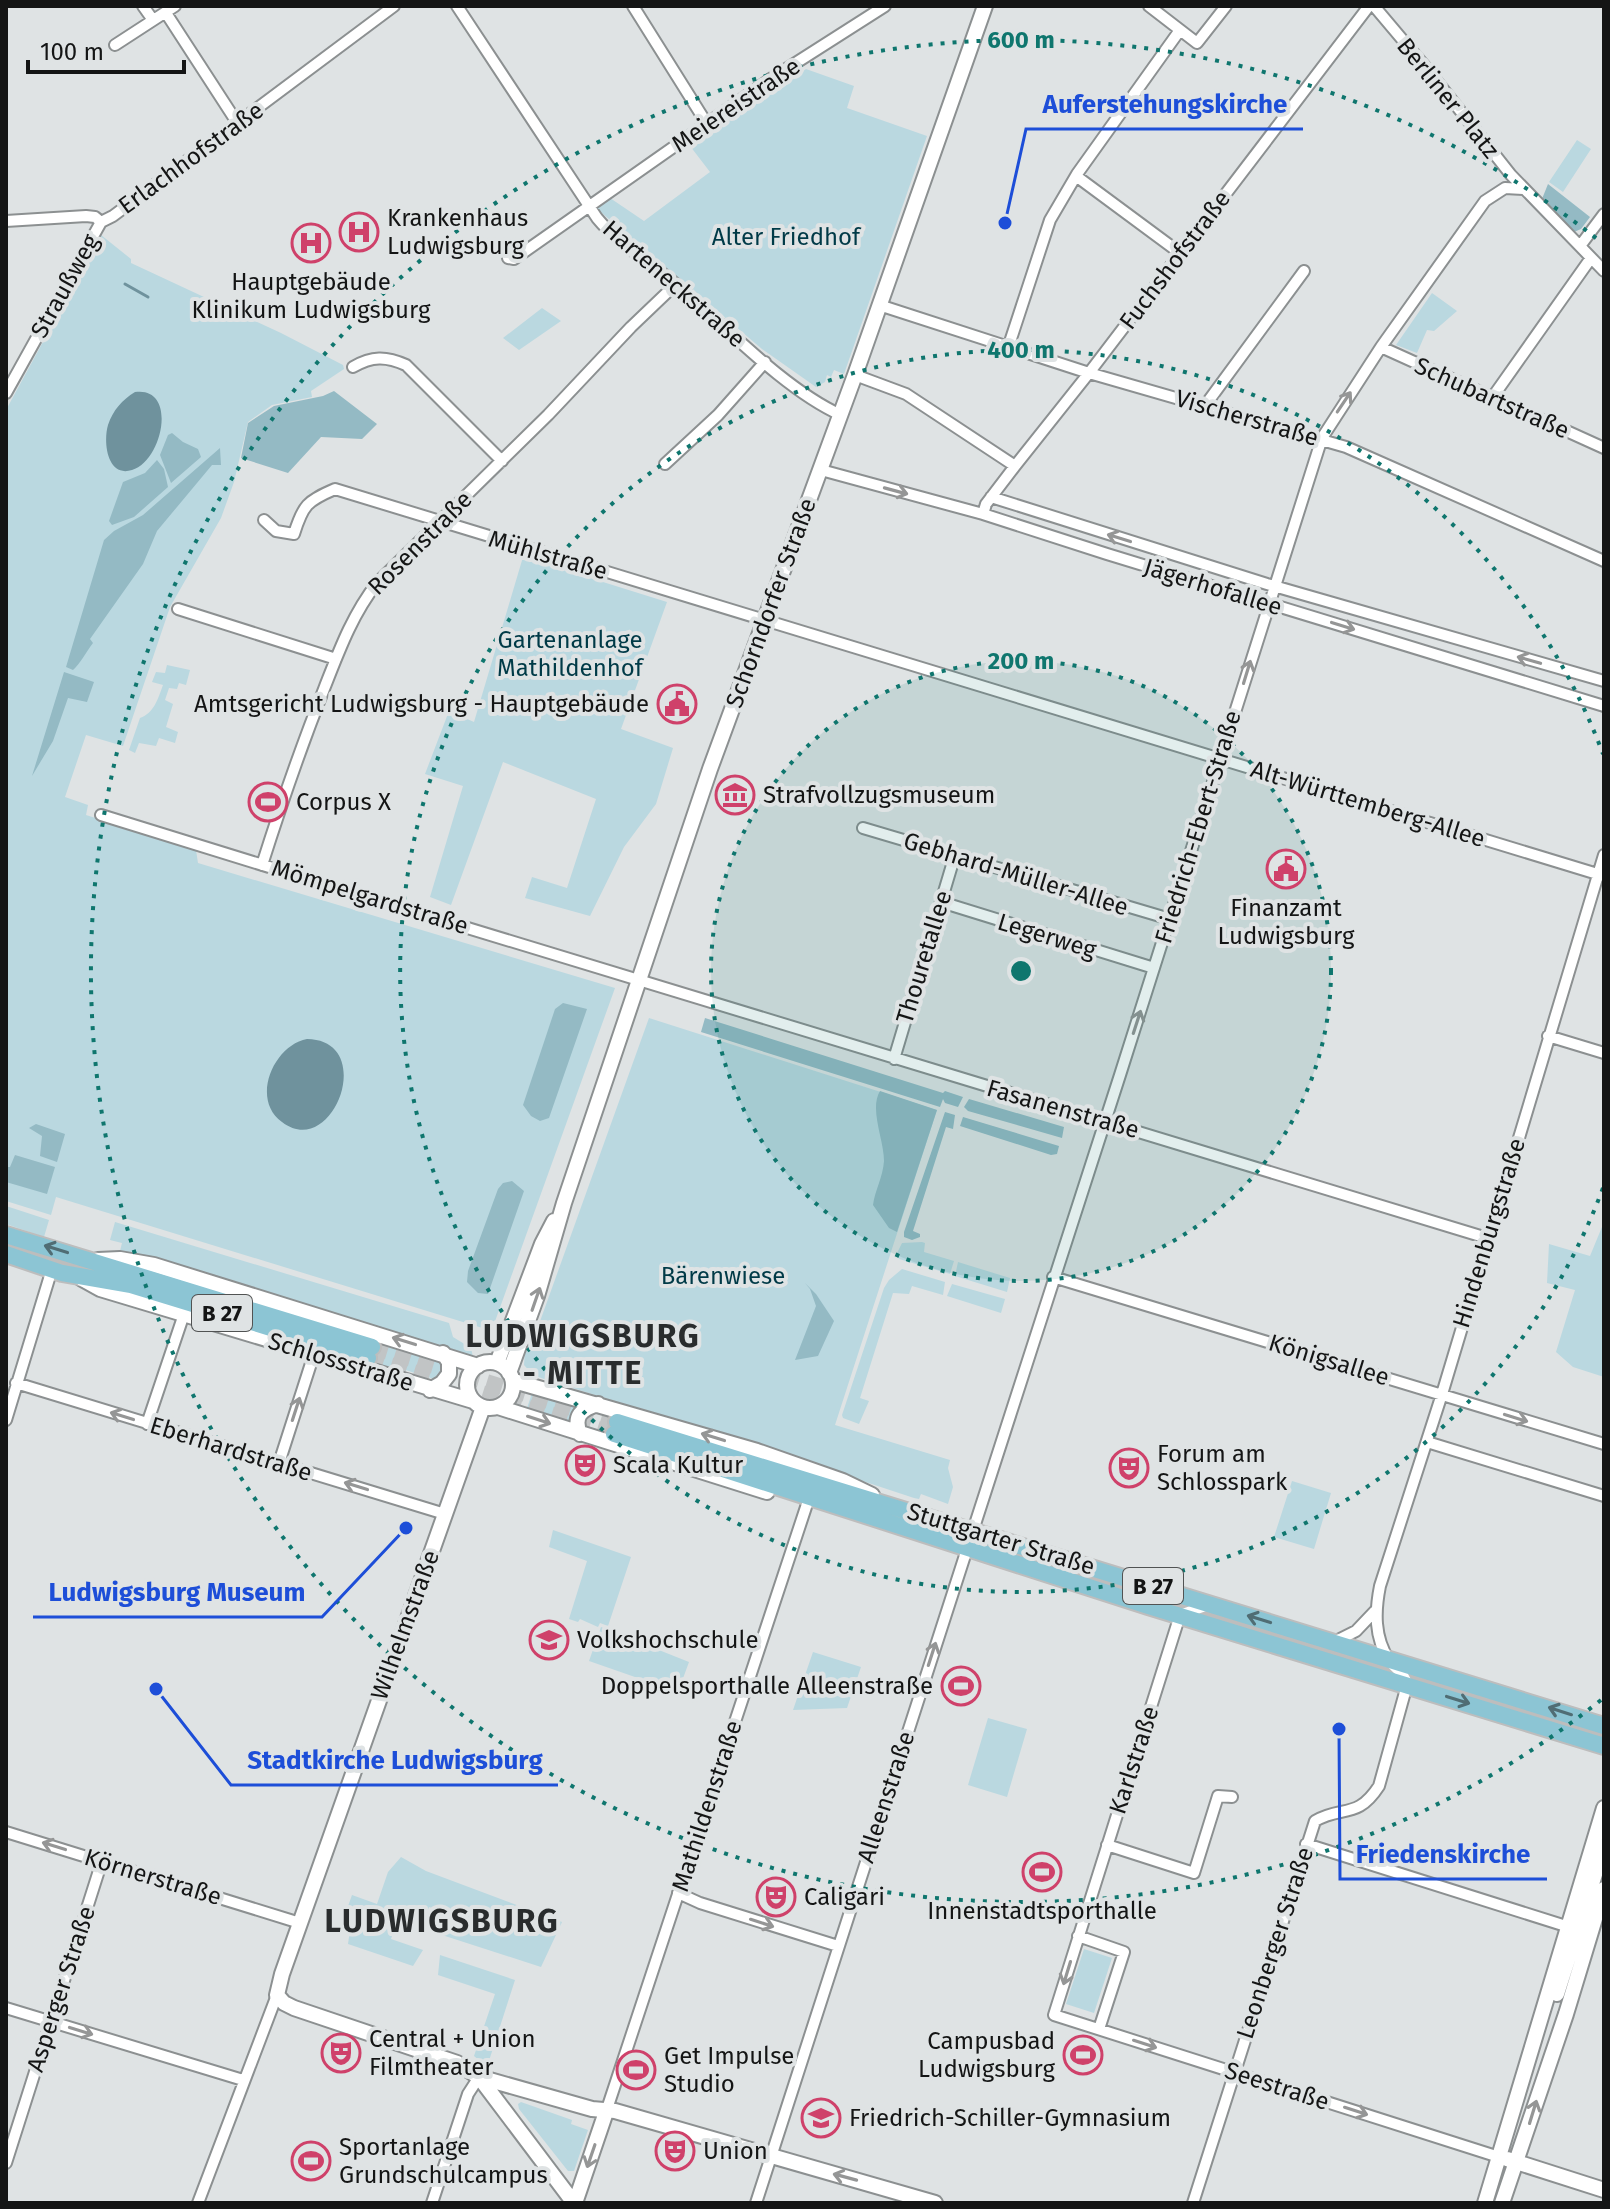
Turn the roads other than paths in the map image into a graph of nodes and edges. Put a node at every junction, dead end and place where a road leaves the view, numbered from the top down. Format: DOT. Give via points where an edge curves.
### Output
graph roads {
  1 [pos="143,6"];
  2 [pos="394,6"];
  3 [pos="457,6"];
  4 [pos="633,6"];
  5 [pos="885,6"];
  6 [pos="985,6"];
  7 [pos="1149,6"];
  8 [pos="1226,6"];
  9 [pos="1371,6"];
  10 [pos="170,9"];
  11 [pos="153,20"];
  12 [pos="1180,30"];
  13 [pos="115,45"];
  14 [pos="238,124"];
  15 [pos="707,124"];
  16 [pos="1076,176"];
  17 [pos="1523,189"];
  18 [pos="590,207"];
  19 [pos="1604,214"];
  20 [pos="6,221"];
  21 [pos="101,222"];
  22 [pos="1580,246"];
  23 [pos="1180,253"];
  24 [pos="508,258"];
  25 [pos="1591,258"];
  26 [pos="1304,271"];
  27 [pos="1604,271"];
  28 [pos="676,284"];
  29 [pos="879,305"];
  30 [pos="1381,347"];
  31 [pos="1008,348"];
  32 [pos="765,362"];
  33 [pos="353,367"];
  34 [pos="1089,373"];
  35 [pos="855,375"];
  36 [pos="6,393"];
  37 [pos="1492,398"];
  38 [pos="1204,407"];
  39 [pos="841,415"];
  40 [pos="1322,438"];
  41 [pos="1604,448"];
  42 [pos="502,461"];
  43 [pos="665,464"];
  44 [pos="1015,466"];
  45 [pos="821,470"];
  46 [pos="991,497"];
  47 [pos="983,514"];
  48 [pos="264,520"];
  49 [pos="440,523"];
  50 [pos="1604,561"];
  51 [pos="1274,586"];
  52 [pos="1268,603"];
  53 [pos="178,609"];
  54 [pos="765,618"];
  55 [pos="336,659"];
  56 [pos="1604,681"];
  57 [pos="1604,706"];
  58 [pos="1220,759"];
  59 [pos="101,815"];
  60 [pos="863,828"];
  61 [pos="955,855"];
  62 [pos="1604,855"];
  63 [pos="262,865"];
  64 [pos="1601,875"];
  65 [pos="941,902"];
  66 [pos="1170,919"];
  67 [pos="1154,968"];
  68 [pos="640,979"];
  69 [pos="1548,1036"];
  70 [pos="1604,1053"];
  71 [pos="894,1059"];
  72 [pos="1105,1121"];
  73 [pos="6,1235"];
  74 [pos="1487,1238"];
  75 [pos="6,1254"];
  76 [pos="93,1260"];
  77 [pos="52,1269"];
  78 [pos="75,1275"];
  79 [pos="1053,1277"];
  80 [pos="184,1314"];
  81 [pos="443,1353"];
  82 [pos="314,1354"];
  83 [pos="478,1366"];
  84 [pos="507,1372"];
  85 [pos="16,1383"];
  86 [pos="430,1390"];
  87 [pos="1442,1394"];
  88 [pos="599,1404"];
  89 [pos="485,1405"];
  90 [pos="6,1420"];
  91 [pos="147,1424"];
  92 [pos="580,1434"];
  93 [pos="1427,1442"];
  94 [pos="1604,1444"];
  95 [pos="279,1463"];
  96 [pos="1604,1496"];
  97 [pos="807,1504"];
  98 [pos="890,1505"];
  99 [pos="445,1514"];
  100 [pos="884,1522"];
  101 [pos="973,1530"];
  102 [pos="966,1548"];
  103 [pos="1210,1604"];
  104 [pos="1375,1611"];
  105 [pos="1180,1615"];
  106 [pos="1334,1642"];
  107 [pos="1387,1658"];
  108 [pos="1363,1671"];
  109 [pos="1438,1673"];
  110 [pos="1407,1685"];
  111 [pos="1604,1726"];
  112 [pos="1604,1746"];
  113 [pos="1232,1797"];
  114 [pos="1604,1808"];
  115 [pos="6,1832"];
  116 [pos="1306,1844"];
  117 [pos="1107,1845"];
  118 [pos="1604,1846"];
  119 [pos="102,1861"];
  120 [pos="1604,1889"];
  121 [pos="678,1893"];
  122 [pos="300,1923"];
  123 [pos="1569,1927"];
  124 [pos="1078,1936"];
  125 [pos="838,1946"];
  126 [pos="1564,1978"];
  127 [pos="277,1995"];
  128 [pos="6,2008"];
  129 [pos="1054,2015"];
  130 [pos="51,2022"];
  131 [pos="1099,2029"];
  132 [pos="1548,2062"];
  133 [pos="1525,2071"];
  134 [pos="1234,2072"];
  135 [pos="479,2077"];
  136 [pos="243,2080"];
  137 [pos="504,2083"];
  138 [pos="496,2100"];
  139 [pos="607,2109"];
  140 [pos="772,2156"];
  141 [pos="1499,2157"];
  142 [pos="1516,2162"];
  143 [pos="6,2163"];
  144 [pos="1604,2190"];
  145 [pos="198,2203"];
  146 [pos="432,2203"];
  147 [pos="574,2203"];
  148 [pos="756,2203"];
  149 [pos="935,2203"];
  150 [pos="1193,2203"];
  151 [pos="1485,2203"];
  152 [pos="1502,2203"];
  1 -- 11 [label="street"];
  2 -- 14 [label="street, Erlachhofstraße"];
  3 -- 18 [label="street, Harteneckstraße"];
  4 -- 15 [label="street"];
  5 -- 15 [label="street, Meiereistraße"];
  6 -- 29 [label="main road, Schorndorfer Straße"];
  7 -- 12 [label="street"];
  8 -- 12 [label="street" via="1197,43"];
  9 -- 17 [label="street, Berliner Platz"];
  9 -- 23 [label="street, Fuchshofstraße"];
  10 -- 11 [label="street"];
  10 -- 14 [label="street"];
  11 -- 13 [label="street"];
  12 -- 16 [label="street"];
  14 -- 21 [label="street, Erlachhofstraße"];
  15 -- 18 [label="street, Meiereistraße"];
  16 -- 23 [label="street"];
  16 -- 31 [label="street" via="1050,220"];
  17 -- 22 [label="street, Berliner Platz"];
  17 -- 30 [label="street, Friedrich-Ebert-Straße" via="1505,188 1485,201"];
  18 -- 24 [label="street, Meiereistraße" via="514,259"];
  18 -- 28 [label="street, Harteneckstraße" via="613,237"];
  19 -- 22 [label="street"];
  20 -- 21 [label="street" via="86,216"];
  21 -- 36 [label="street, Straußweg"];
  22 -- 25 [label="street, Berliner Platz"];
  23 -- 34 [label="street, Fuchshofstraße"];
  25 -- 27 [label="street, Berliner Platz"];
  25 -- 37 [label="street"];
  26 -- 38 [label="street"];
  28 -- 32 [label="street, Harteneckstraße"];
  28 -- 42 [label="street, Rosenstraße"];
  29 -- 31 [label="street, Vischerstraße"];
  29 -- 35 [label="main road, Schorndorfer Straße"];
  30 -- 37 [label="street, Schubartstraße"];
  40 -- 30 [label="street, Friedrich-Ebert-Straße, one-way"];
  31 -- 34 [label="street, Vischerstraße"];
  32 -- 39 [label="street, Harteneckstraße"];
  32 -- 43 [label="street"];
  33 -- 42 [label="street" via="380,357 406,365"];
  34 -- 38 [label="street, Vischerstraße"];
  34 -- 44 [label="street, Fuchshofstraße"];
  35 -- 39 [label="main road, Schorndorfer Straße"];
  35 -- 44 [label="street" via="906,394"];
  37 -- 41 [label="street, Schubartstraße"];
  38 -- 40 [label="street, Vischerstraße"];
  39 -- 45 [label="main road, Schorndorfer Straße"];
  40 -- 50 [label="street, Vischerstraße"];
  40 -- 51 [label="street, Friedrich-Ebert-Straße"];
  42 -- 49 [label="street, Rosenstraße"];
  44 -- 46 [label="street, Fuchshofstraße"];
  45 -- 47 [label="street, Jägerhofallee, one-way"];
  45 -- 54 [label="main road, Schorndorfer Straße"];
  46 -- 47 [label="street, Fuchshofstraße"];
  51 -- 46 [label="street, Jägerhofallee, one-way"];
  47 -- 52 [label="street, Jägerhofallee"];
  48 -- 49 [label="street, Mühlstraße" via="276,531 294,534 302,508 335,489"];
  49 -- 54 [label="street, Mühlstraße"];
  49 -- 55 [label="street, Rosenstraße" via="364,600"];
  51 -- 52 [label="street, Friedrich-Ebert-Straße"];
  56 -- 51 [label="street, Jägerhofallee, one-way"];
  52 -- 57 [label="street, Jägerhofallee, one-way"];
  58 -- 52 [label="street, Friedrich-Ebert-Straße, one-way"];
  53 -- 55 [label="street"];
  54 -- 58 [label="street, Alt-Württemberg-Allee"];
  54 -- 68 [label="main road, Schorndorfer Straße"];
  55 -- 63 [label="street, Rosenstraße" via="292,768"];
  58 -- 64 [label="street, Alt-Württemberg-Allee"];
  58 -- 66 [label="street, Friedrich-Ebert-Straße"];
  59 -- 63 [label="street, Mömpelgardstraße"];
  60 -- 61 [label="street, Gebhard-Müller-Allee"];
  61 -- 65 [label="street, Thouretallee"];
  61 -- 66 [label="street, Gebhard-Müller-Allee"];
  62 -- 64 [label="street, Hindenburgstraße"];
  63 -- 68 [label="street, Mömpelgardstraße"];
  64 -- 69 [label="street, Hindenburgstraße"];
  65 -- 67 [label="street, Legerweg"];
  65 -- 71 [label="street, Thouretallee"];
  66 -- 67 [label="street, Friedrich-Ebert-Straße"];
  72 -- 67 [label="street, Friedrich-Ebert-Straße, one-way"];
  68 -- 71 [label="street, Fasanenstraße"];
  68 -- 84 [label="main road, Schorndorfer Straße"];
  69 -- 70 [label="street"];
  69 -- 74 [label="street, Hindenburgstraße"];
  71 -- 72 [label="street, Fasanenstraße"];
  72 -- 74 [label="street, Fasanenstraße"];
  72 -- 79 [label="street, Friedrich-Ebert-Straße"];
  76 -- 73 [label="main road, Schlossstraße / B 27, one-way"];
  74 -- 87 [label="street, Hindenburgstraße"];
  75 -- 77 [label="main road, Schlossstraße / B 27"];
  76 -- 78 [label="main road, Schlossstraße / B 27" via="370,1353 131,1285"];
  81 -- 76 [label="main road, Schlossstraße, one-way" via="154,1265"];
  77 -- 78 [label="main road, Schlossstraße / B 27"];
  77 -- 85 [label="street"];
  78 -- 80 [label="main road, Schlossstraße" via="100,1289"];
  79 -- 87 [label="street, Königsallee"];
  79 -- 101 [label="street, Friedrich-Ebert-Straße"];
  80 -- 82 [label="main road, Schlossstraße"];
  80 -- 91 [label="street"];
  81 -- 83 [label="main road, Schlossstraße"];
  81 -- 86 [label="main road" via="449,1374"];
  82 -- 86 [label="main road, Schlossstraße"];
  95 -- 82 [label="street, one-way"];
  83 -- 84 [label="main road" via="488,1362"];
  83 -- 89 [label="main road" via="469,1375 467,1391"];
  84 -- 88 [label="main road, Stuttgarter Straße"];
  84 -- 89 [label="main road" via="509,1398"];
  85 -- 90 [label="street"];
  91 -- 85 [label="street, Eberhardstraße, one-way"];
  86 -- 89 [label="main road, Schlossstraße"];
  87 -- 93 [label="street, Hindenburgstraße"];
  87 -- 94 [label="street, Königsallee, one-way"];
  88 -- 92 [label="main road" via="578,1415"];
  98 -- 88 [label="main road, Stuttgarter Straße, one-way" via="815,1471"];
  89 -- 92 [label="main road, Stuttgarter Straße, one-way"];
  89 -- 99 [label="main road, Wilhelmstraße"];
  91 -- 95 [label="street, Eberhardstraße"];
  92 -- 97 [label="main road, Stuttgarter Straße"];
  93 -- 96 [label="street"];
  93 -- 104 [label="street, Hindenburgstraße"];
  99 -- 95 [label="street, Eberhardstraße, one-way"];
  97 -- 100 [label="main road, Stuttgarter Straße"];
  97 -- 121 [label="street, Mathildenstraße"];
  98 -- 100 [label="main road, Stuttgarter Straße / B 27" via="615,1428"];
  98 -- 101 [label="main road, Stuttgarter Straße / B 27"];
  99 -- 122 [label="main road, Wilhelmstraße"];
  100 -- 102 [label="main road, Stuttgarter Straße / B 27"];
  101 -- 102 [label="street, Alleenstraße"];
  101 -- 103 [label="main road, Stuttgarter Straße / B 27"];
  102 -- 105 [label="main road, Stuttgarter Straße / B 27"];
  125 -- 102 [label="street, Alleenstraße, one-way"];
  103 -- 105 [label="street"];
  106 -- 103 [label="main road, Stuttgarter Straße / B 27, one-way"];
  104 -- 106 [label="street" via="1356,1631"];
  104 -- 107 [label="street, Hindenburgstraße"];
  105 -- 108 [label="main road, Stuttgarter Straße / B 27"];
  105 -- 117 [label="street, Karlstraße"];
  106 -- 107 [label="main road, Stuttgarter Straße / B 27"];
  107 -- 108 [label="street"];
  107 -- 109 [label="main road, Stuttgarter Straße / B 27"];
  107 -- 110 [label="street, Hindenburgstraße"];
  108 -- 110 [label="main road, Stuttgarter Straße / B 27"];
  109 -- 110 [label="street" via="1419,1676"];
  111 -- 109 [label="main road, Stuttgarter Straße / B 27, one-way"];
  110 -- 112 [label="main road, Stuttgarter Straße / B 27, one-way"];
  110 -- 116 [label="street, Leonberger Straße" via="1379,1786 1356,1809 1315,1821"];
  113 -- 117 [label="street" via="1218,1796 1194,1873"];
  114 -- 123 [label="main road"];
  119 -- 115 [label="street, Körnerstraße, one-way"];
  116 -- 123 [label="street"];
  116 -- 134 [label="street, Leonberger Straße"];
  117 -- 124 [label="street, Karlstraße"];
  118 -- 126 [label="main road"];
  119 -- 122 [label="street, Körnerstraße"];
  119 -- 130 [label="street, Asperger Straße"];
  120 -- 132 [label="main road"];
  121 -- 125 [label="street, one-way"];
  121 -- 139 [label="street, Mathildenstraße"];
  122 -- 127 [label="main road, Wilhelmstraße"];
  123 -- 133 [label="main road"];
  124 -- 129 [label="street, Karlstraße, one-way"];
  124 -- 131 [label="street" via="1124,1952"];
  125 -- 140 [label="street, Alleenstraße"];
  126 -- 132 [label="main road"];
  126 -- 133 [label="main road"];
  127 -- 135 [label="main road" via="294,2008 457,2063"];
  127 -- 136 [label="street, Wilhelmstraße"];
  128 -- 130 [label="street"];
  129 -- 131 [label="street, Seestraße"];
  130 -- 136 [label="street, one-way"];
  130 -- 143 [label="street, Asperger Straße"];
  131 -- 134 [label="street, Seestraße, one-way"];
  142 -- 132 [label="main road, one-way"];
  133 -- 141 [label="main road"];
  134 -- 141 [label="street, Seestraße, one-way"];
  134 -- 150 [label="street, Leonberger Straße"];
  135 -- 137 [label="main road"];
  135 -- 138 [label="main road"];
  135 -- 146 [label="street" via="468,2094"];
  136 -- 145 [label="street, Wilhelmstraße"];
  137 -- 138 [label="main road"];
  137 -- 139 [label="main road"];
  138 -- 147 [label="main road"];
  139 -- 140 [label="main road"];
  139 -- 147 [label="main road, one-way"];
  140 -- 148 [label="street, Alleenstraße"];
  149 -- 140 [label="main road, one-way"];
  141 -- 142 [label="main road"];
  141 -- 151 [label="main road"];
  142 -- 144 [label="main road"];
  142 -- 152 [label="main road"];
}
